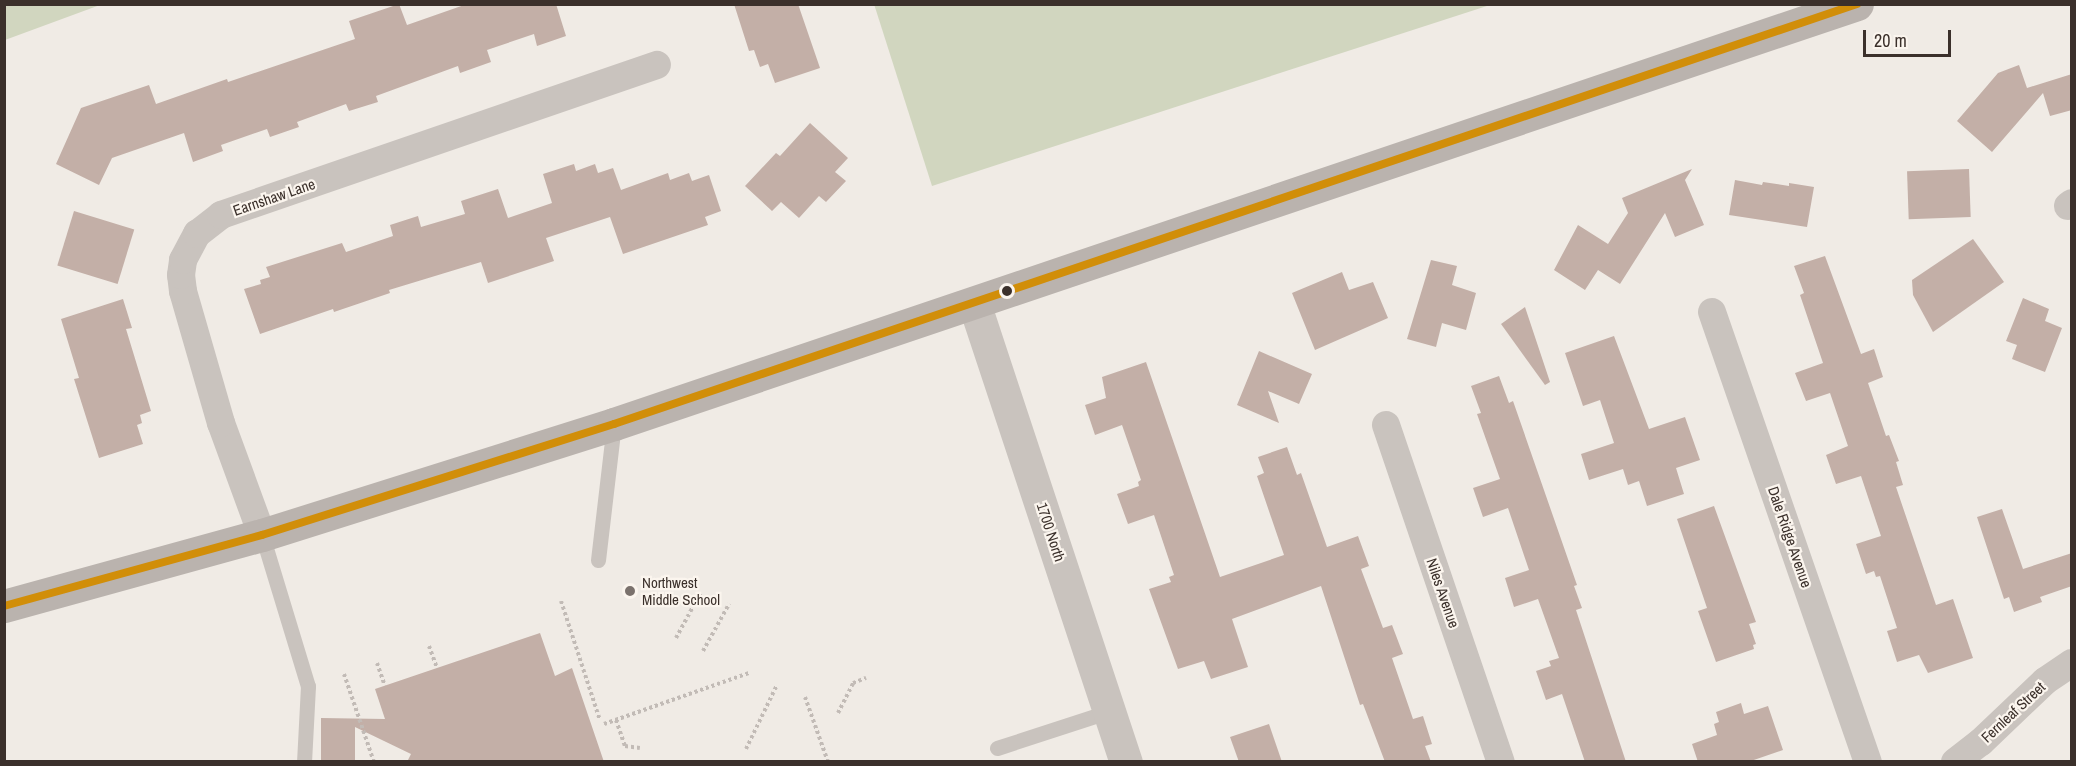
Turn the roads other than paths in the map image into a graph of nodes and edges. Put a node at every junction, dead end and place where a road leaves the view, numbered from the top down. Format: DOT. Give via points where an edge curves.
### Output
graph roads {
  1 [pos="1857,4"];
  2 [pos="657,64"];
  3 [pos="974,303"];
  4 [pos="1712,312"];
  5 [pos="614,424"];
  6 [pos="1386,424"];
  7 [pos="262,535"];
  8 [pos="598,560"];
  9 [pos="4,606"];
  10 [pos="2072,663"];
  11 [pos="1110,711"];
  12 [pos="997,748"];
  13 [pos="304,762"];
  14 [pos="1126,762"];
  15 [pos="1501,762"];
  16 [pos="1868,762"];
  17 [pos="1955,762"];
  1 -- 3 [label="main road"];
  2 -- 7 [label="street, Earnshaw Lane" via="220,216 197,234 183,260 183,291 221,423"];
  3 -- 5 [label="main road"];
  3 -- 11 [label="street, 1700 North"];
  4 -- 16 [label="street, Dale Ridge Avenue"];
  5 -- 7 [label="main road"];
  5 -- 8 [label="lane"];
  6 -- 15 [label="street, Niles Avenue"];
  7 -- 9 [label="main road"];
  7 -- 13 [label="lane" via="308,686"];
  10 -- 17 [label="street, Fernleaf Street" via="2045,681"];
  11 -- 12 [label="lane"];
  11 -- 14 [label="street, 1700 North"];
}
